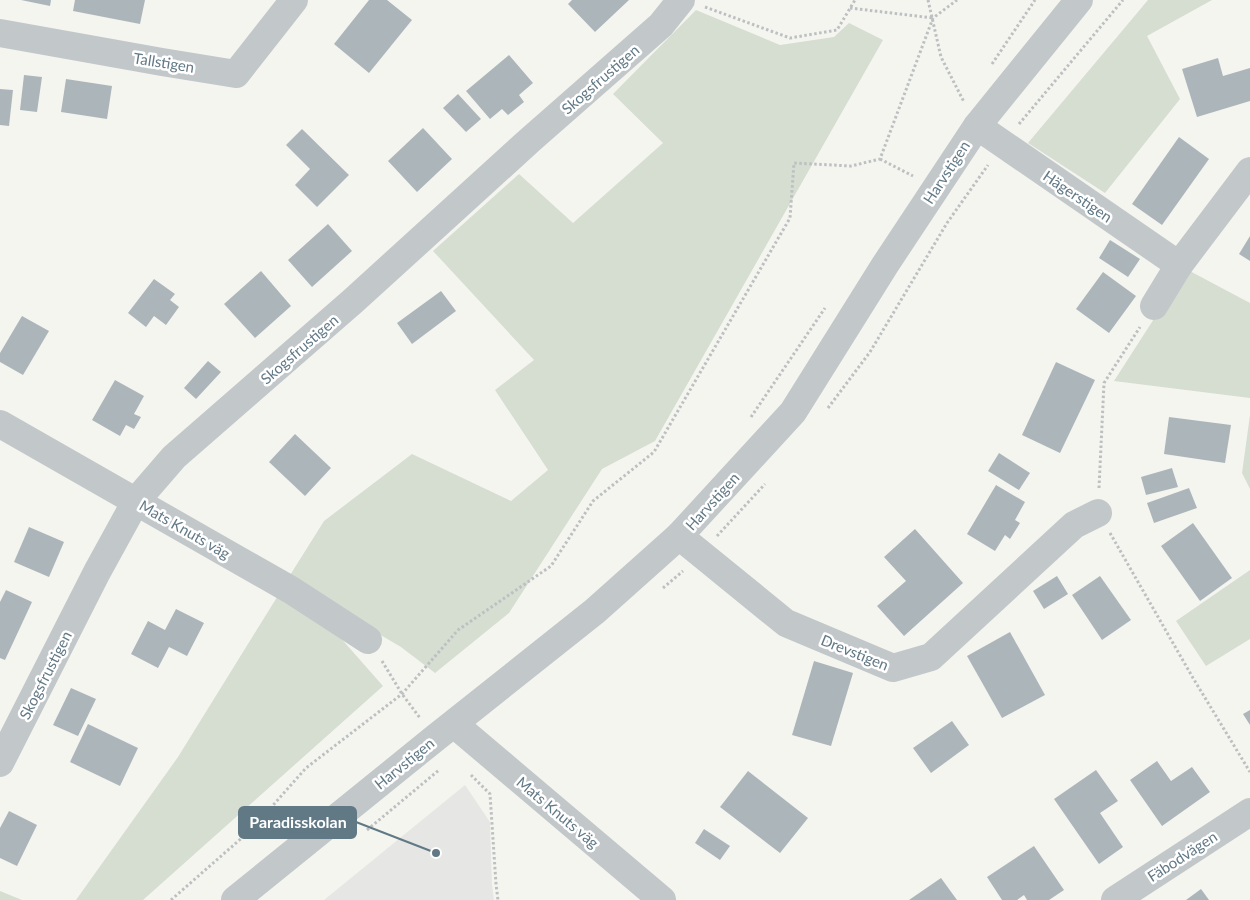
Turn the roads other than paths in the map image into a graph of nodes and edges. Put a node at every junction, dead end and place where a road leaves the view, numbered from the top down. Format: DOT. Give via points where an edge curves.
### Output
graph roads {
  1 [pos="294,0"];
  2 [pos="1079,0"];
  3 [pos="692,3"];
  4 [pos="0,33"];
  5 [pos="971,114"];
  6 [pos="1250,171"];
  7 [pos="1179,265"];
  8 [pos="1154,306"];
  9 [pos="0,424"];
  10 [pos="136,501"];
  11 [pos="1098,513"];
  12 [pos="679,536"];
  13 [pos="368,640"];
  14 [pos="444,731"];
  15 [pos="0,763"];
  16 [pos="1250,812"];
  17 [pos="235,900"];
  18 [pos="662,900"];
  19 [pos="1115,900"];
  1 -- 4 [label="street, Tallstigen" via="236,74"];
  2 -- 5 [label="street, Harvstigen"];
  3 -- 10 [label="street, Skogsfrustigen" via="661,25 174,458"];
  5 -- 7 [label="street, Hägerstigen" via="1002,144"];
  5 -- 12 [label="street, Harvstigen" via="885,265 792,412"];
  6 -- 7 [label="street"];
  7 -- 8 [label="street"];
  9 -- 10 [label="street, Mats Knuts väg"];
  10 -- 13 [label="street, Mats Knuts väg" via="291,590"];
  10 -- 15 [label="street, Skogsfrustigen"];
  11 -- 12 [label="street, Drevstigen" via="1074,524 931,657 894,668 786,623"];
  12 -- 14 [label="street, Harvstigen" via="595,611"];
  14 -- 17 [label="street, Harvstigen"];
  14 -- 18 [label="street, Mats Knuts väg"];
  16 -- 19 [label="street, Fäbodvägen"];
}
